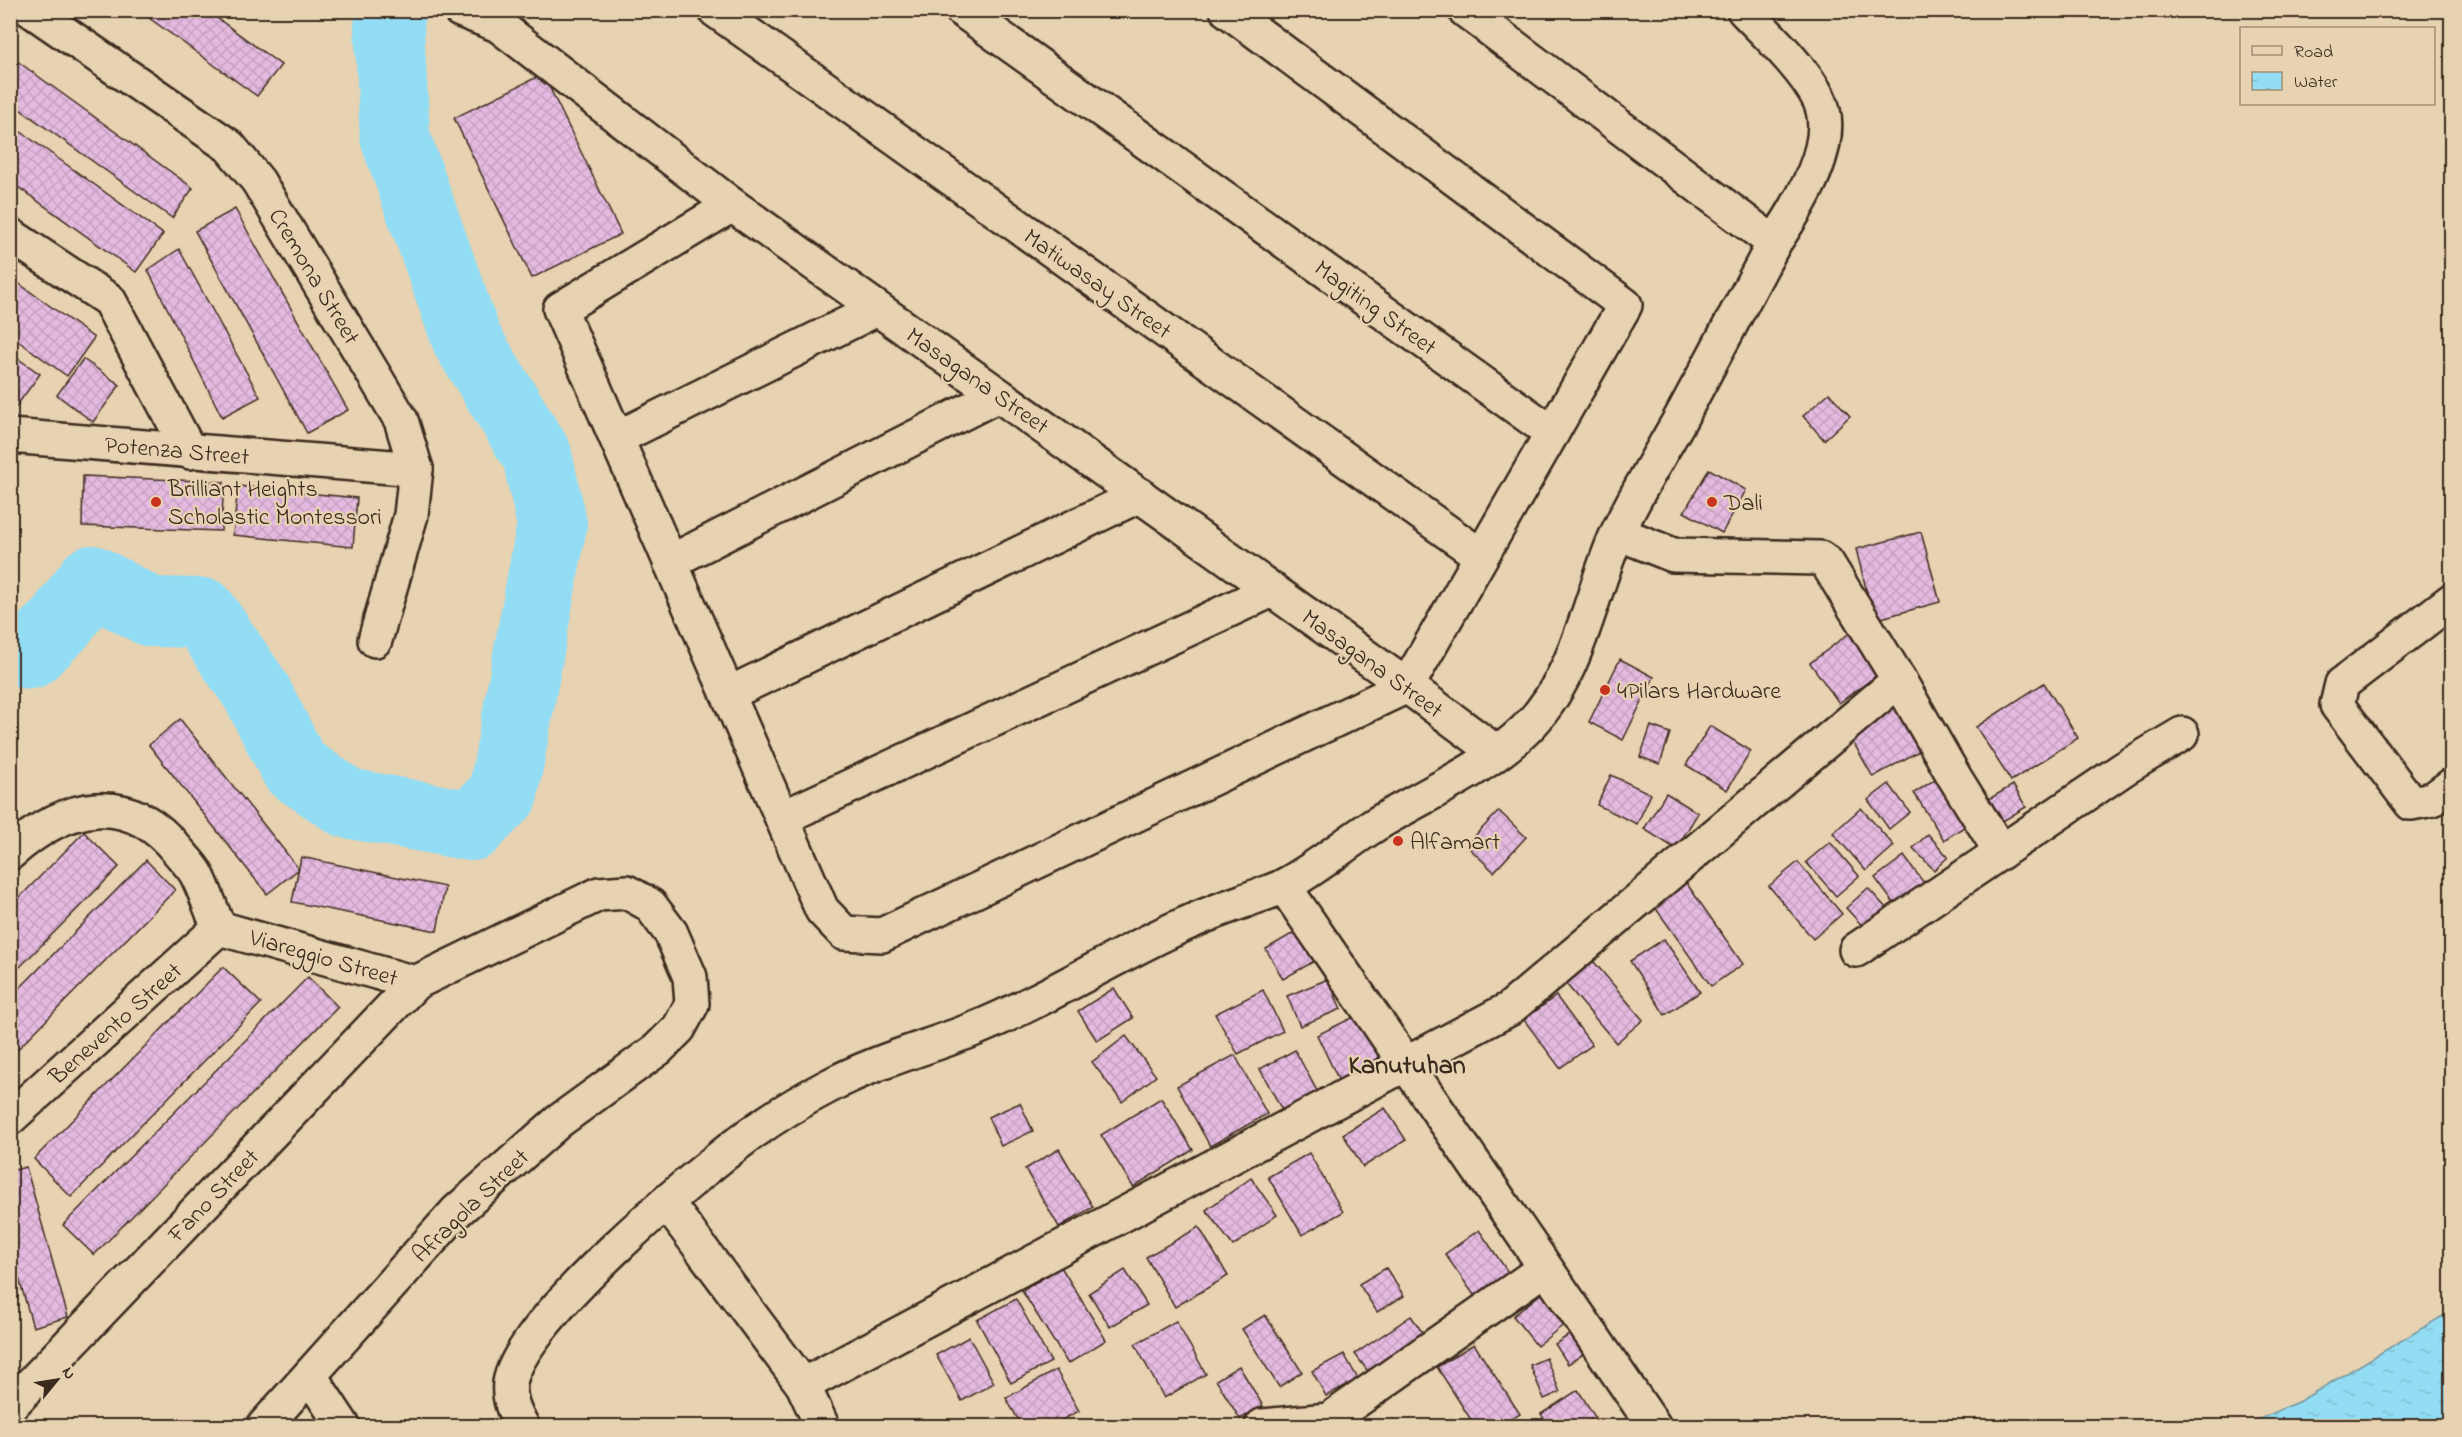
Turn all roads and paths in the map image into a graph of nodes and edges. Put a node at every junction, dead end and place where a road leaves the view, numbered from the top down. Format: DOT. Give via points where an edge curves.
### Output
graph roads {
  1 [pos="31,10"];
  2 [pos="460,10"];
  3 [pos="715,10"];
  4 [pos="963,10"];
  5 [pos="1227,10"];
  6 [pos="1465,10"];
  7 [pos="1744,10"];
  8 [pos="499,18"];
  9 [pos="732,205"];
  10 [pos="10,235"];
  11 [pos="1774,243"];
  12 [pos="877,309"];
  13 [pos="998,395"];
  14 [pos="1552,433"];
  15 [pos="10,436"];
  16 [pos="616,438"];
  17 [pos="190,452"];
  18 [pos="416,469"];
  19 [pos="1140,495"];
  20 [pos="1618,533"];
  21 [pos="1481,556"];
  22 [pos="670,562"];
  23 [pos="1272,590"];
  24 [pos="2451,600"];
  25 [pos="375,640"];
  26 [pos="1899,680"];
  27 [pos="1407,686"];
  28 [pos="728,694"];
  29 [pos="2182,734"];
  30 [pos="1496,752"];
  31 [pos="2451,785"];
  32 [pos="782,818"];
  33 [pos="2001,852"];
  34 [pos="10,853"];
  35 [pos="1284,886"];
  36 [pos="219,928"];
  37 [pos="1856,950"];
  38 [pos="415,983"];
  39 [pos="692,1004"];
  40 [pos="1404,1065"];
  41 [pos="10,1118"];
  42 [pos="667,1203"];
  43 [pos="1545,1268"];
  44 [pos="310,1376"];
  45 [pos="803,1385"];
  46 [pos="10,1406"];
  47 [pos="264,1426"];
  48 [pos="343,1426"];
  49 [pos="522,1426"];
  50 [pos="822,1426"];
  51 [pos="1262,1426"];
  52 [pos="1654,1426"];
  1 -- 18 [label="street, Cremona Street" via="229,146 258,182 401,420"];
  2 -- 8 [label="street, Masagana Street"];
  3 -- 21 [label="street, Matiwasay Street"];
  4 -- 14 [label="street, Magiting Street"];
  5 -- 14 [label="street" via="1625,305"];
  6 -- 11 [label="street"];
  7 -- 11 [label="street" via="1813,90 1826,124 1812,177"];
  8 -- 9 [label="street, Masagana Street"];
  9 -- 12 [label="street, Masagana Street"];
  9 -- 16 [label="street" via="560,309"];
  10 -- 17 [label="street" via="109,300"];
  11 -- 20 [label="street"];
  12 -- 13 [label="street, Masagana Street"];
  12 -- 16 [label="street"];
  13 -- 19 [label="street, Masagana Street"];
  13 -- 22 [label="street"];
  14 -- 21 [label="street"];
  15 -- 17 [label="street, Potenza Street"];
  16 -- 22 [label="street"];
  17 -- 18 [label="street, Potenza Street"];
  18 -- 25 [label="street, Cremona Street" via="411,515"];
  19 -- 23 [label="street, Masagana Street"];
  19 -- 28 [label="street"];
  20 -- 26 [label="street" via="1673,555 1820,558 1827,563"];
  20 -- 30 [label="street" via="1569,668 1553,698 1523,732"];
  21 -- 27 [label="street"];
  22 -- 28 [label="street"];
  23 -- 27 [label="street, Masagana Street"];
  23 -- 32 [label="street"];
  24 -- 31 [label="street" via="2342,684 2337,705 2411,803 2433,799"];
  26 -- 33 [label="street"];
  26 -- 40 [label="street" via="1509,1009"];
  27 -- 30 [label="street, Masagana Street"];
  27 -- 32 [label="street" via="882,935 844,933 822,910"];
  28 -- 32 [label="street"];
  29 -- 33 [label="street"];
  30 -- 35 [label="street"];
  33 -- 37 [label="street"];
  34 -- 36 [label="street, Viareggio Street" via="52,822 80,812 106,809 132,816 162,832 195,872"];
  35 -- 40 [label="street"];
  35 -- 42 [label="street" via="1168,932 1015,1011 827,1086 746,1138"];
  36 -- 38 [label="street, Viareggio Street"];
  36 -- 41 [label="street, Benevento Street"];
  38 -- 39 [label="street, Viareggio Street" via="598,894 627,892 650,905 671,933 690,976"];
  38 -- 46 [label="street, Fano Street"];
  39 -- 44 [label="street, Afragola Street" via="679,1029 658,1050 559,1121 457,1211"];
  40 -- 43 [label="street"];
  40 -- 45 [label="street"];
  42 -- 45 [label="street"];
  42 -- 49 [label="street" via="587,1275 524,1351 510,1382 512,1406"];
  43 -- 51 [label="street" via="1329,1420"];
  43 -- 52 [label="street"];
  44 -- 47 [label="street, Afragola Street"];
  44 -- 48 [label="street"];
  45 -- 50 [label="street"];
}
